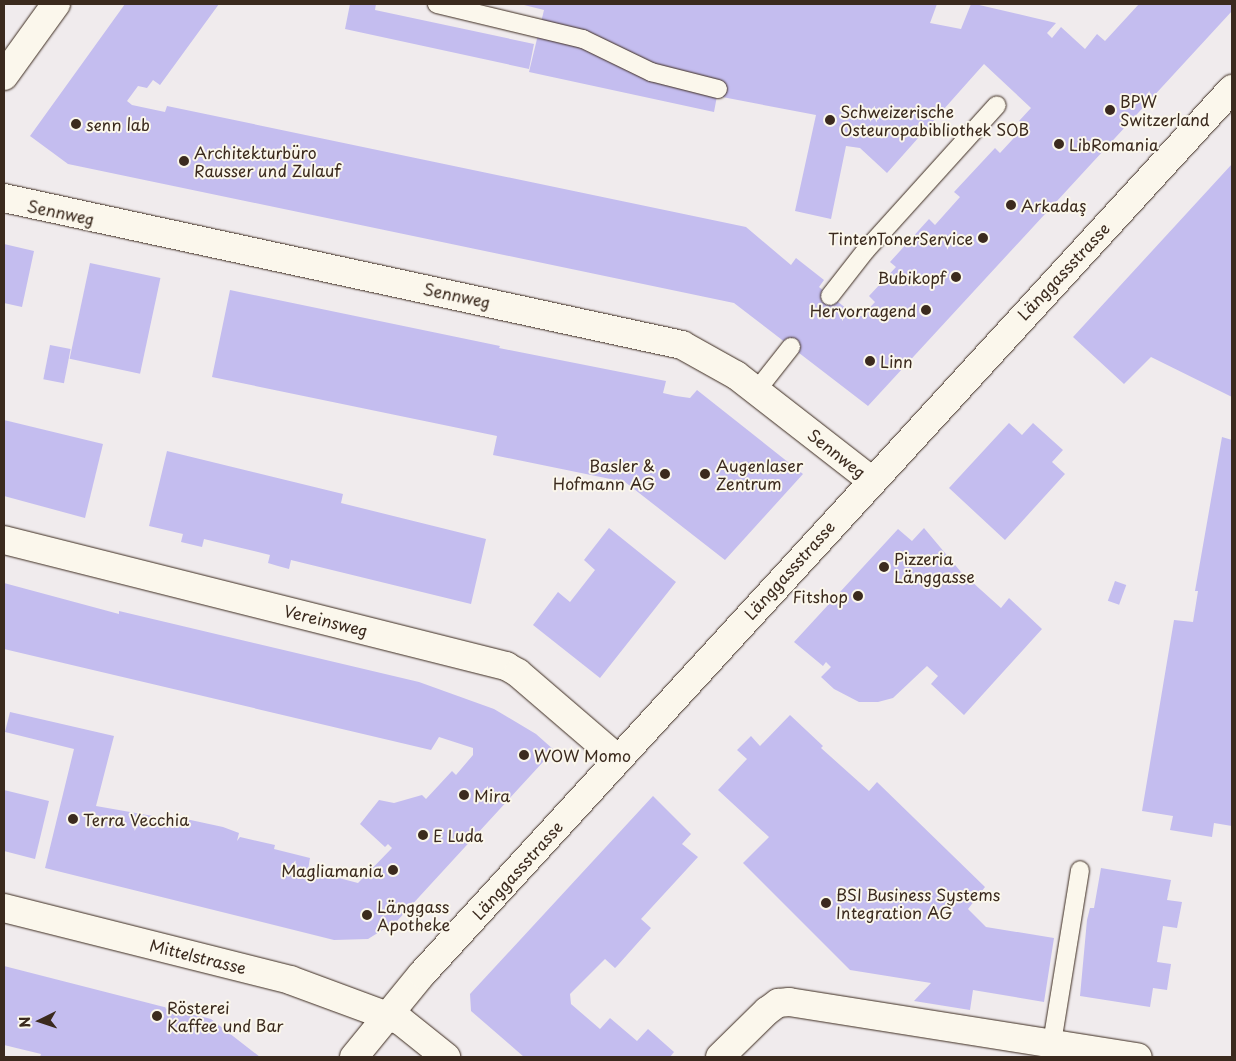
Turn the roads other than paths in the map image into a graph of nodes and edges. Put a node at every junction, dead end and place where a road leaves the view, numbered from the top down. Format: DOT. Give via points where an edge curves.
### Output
graph roads {
  1 [pos="56,4"];
  2 [pos="437,4"];
  3 [pos="4,76"];
  4 [pos="718,89"];
  5 [pos="1232,89"];
  6 [pos="997,105"];
  7 [pos="4,198"];
  8 [pos="830,296"];
  9 [pos="790,347"];
  10 [pos="757,390"];
  11 [pos="871,480"];
  12 [pos="4,540"];
  13 [pos="618,758"];
  14 [pos="1080,870"];
  15 [pos="4,908"];
  16 [pos="388,1015"];
  17 [pos="1049,1048"];
  18 [pos="354,1057"];
  19 [pos="446,1057"];
  20 [pos="720,1057"];
  21 [pos="1138,1057"];
  1 -- 3 [label="street"];
  2 -- 4 [label="lane" via="584,39 651,72"];
  5 -- 11 [label="street, Länggassstrasse"];
  6 -- 8 [label="lane" via="866,250"];
  7 -- 10 [label="street, Sennweg" via="652,336 700,353"];
  9 -- 10 [label="lane"];
  10 -- 11 [label="street, Sennweg"];
  11 -- 13 [label="street, Länggassstrasse"];
  12 -- 13 [label="street, Vereinsweg" via="506,666"];
  13 -- 16 [label="street, Länggassstrasse"];
  14 -- 17 [label="lane"];
  15 -- 16 [label="street, Mittelstrasse" via="275,975"];
  16 -- 18 [label="street, Länggassstrasse"];
  16 -- 19 [label="street, Mittelstrasse" via="401,1021"];
  17 -- 20 [label="street" via="789,1002 778,1003 766,1011"];
  17 -- 21 [label="street"];
}
